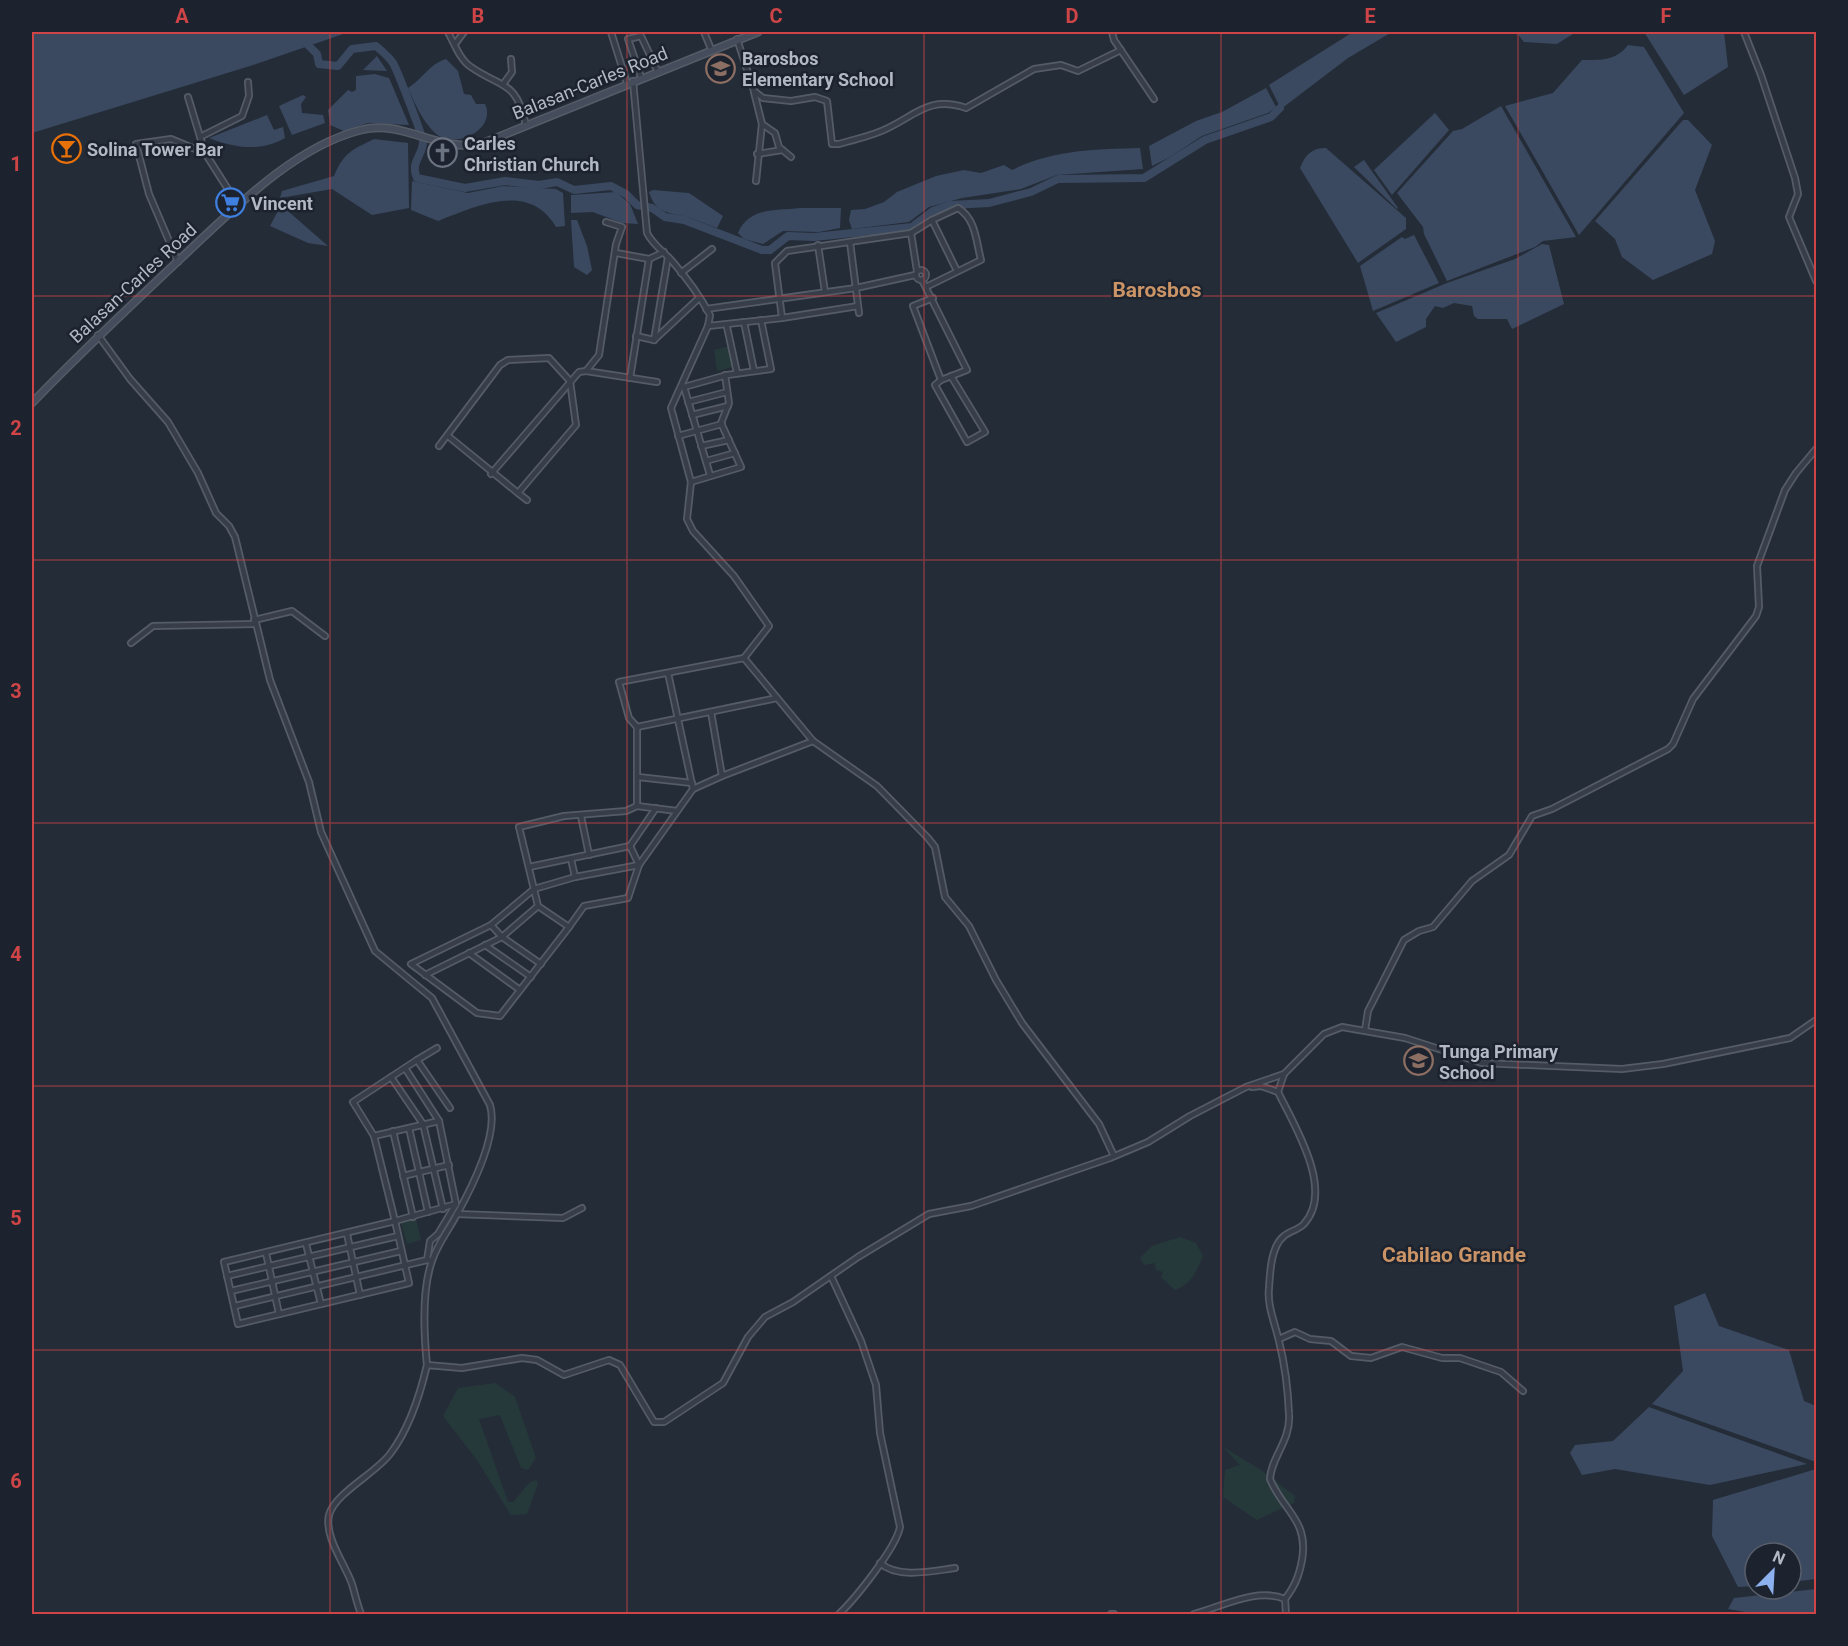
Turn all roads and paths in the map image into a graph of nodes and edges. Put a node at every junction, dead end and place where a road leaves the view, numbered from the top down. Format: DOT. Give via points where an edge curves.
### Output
graph roads {
  1 [pos="448,32"];
  2 [pos="464,32"];
  3 [pos="611,32"];
  4 [pos="704,32"];
  5 [pos="758,32"];
  6 [pos="1112,32"];
  7 [pos="1744,32"];
  8 [pos="641,34"];
  9 [pos="737,39"];
  10 [pos="454,44"];
  11 [pos="711,49"];
  12 [pos="1121,50"];
  13 [pos="511,59"];
  14 [pos="657,70"];
  15 [pos="641,77"];
  16 [pos="630,81"];
  17 [pos="248,82"];
  18 [pos="504,83"];
  19 [pos="754,91"];
  20 [pos="188,97"];
  21 [pos="1154,99"];
  22 [pos="762,124"];
  23 [pos="526,125"];
  24 [pos="200,137"];
  25 [pos="782,150"];
  26 [pos="205,153"];
  27 [pos="757,153"];
  28 [pos="791,157"];
  29 [pos="756,181"];
  30 [pos="238,205"];
  31 [pos="932,220"];
  32 [pos="606,222"];
  33 [pos="911,233"];
  34 [pos="850,242"];
  35 [pos="818,245"];
  36 [pos="712,249"];
  37 [pos="616,253"];
  38 [pos="666,255"];
  39 [pos="649,259"];
  40 [pos="178,262"];
  41 [pos="957,271"];
  42 [pos="681,273"];
  43 [pos="916,273"];
  44 [pos="922,280"];
  45 [pos="1816,281"];
  46 [pos="926,287"];
  47 [pos="856,288"];
  48 [pos="825,292"];
  49 [pos="699,298"];
  50 [pos="933,298"];
  51 [pos="779,299"];
  52 [pos="858,306"];
  53 [pos="706,309"];
  54 [pos="859,313"];
  55 [pos="782,318"];
  56 [pos="761,320"];
  57 [pos="744,322"];
  58 [pos="708,326"];
  59 [pos="727,327"];
  60 [pos="98,335"];
  61 [pos="636,336"];
  62 [pos="654,340"];
  63 [pos="586,371"];
  64 [pos="754,372"];
  65 [pos="737,373"];
  66 [pos="725,375"];
  67 [pos="951,376"];
  68 [pos="630,378"];
  69 [pos="570,381"];
  70 [pos="940,381"];
  71 [pos="657,382"];
  72 [pos="727,392"];
  73 [pos="688,402"];
  74 [pos="32,403"];
  75 [pos="728,406"];
  76 [pos="692,415"];
  77 [pos="722,424"];
  78 [pos="697,431"];
  79 [pos="448,436"];
  80 [pos="678,436"];
  81 [pos="729,440"];
  82 [pos="439,446"];
  83 [pos="701,446"];
  84 [pos="1816,450"];
  85 [pos="735,453"];
  86 [pos="706,460"];
  87 [pos="491,474"];
  88 [pos="710,475"];
  89 [pos="691,482"];
  90 [pos="518,493"];
  91 [pos="527,500"];
  92 [pos="255,622"];
  93 [pos="325,636"];
  94 [pos="131,643"];
  95 [pos="744,658"];
  96 [pos="669,673"];
  97 [pos="777,698"];
  98 [pos="711,712"];
  99 [pos="678,718"];
  100 [pos="637,728"];
  101 [pos="813,741"];
  102 [pos="722,776"];
  103 [pos="638,777"];
  104 [pos="692,783"];
  105 [pos="693,789"];
  106 [pos="637,806"];
  107 [pos="656,808"];
  108 [pos="678,811"];
  109 [pos="581,816"];
  110 [pos="630,846"];
  111 [pos="589,855"];
  112 [pos="571,859"];
  113 [pos="639,865"];
  114 [pos="529,867"];
  115 [pos="575,877"];
  116 [pos="534,889"];
  117 [pos="538,906"];
  118 [pos="491,925"];
  119 [pos="569,927"];
  120 [pos="502,937"];
  121 [pos="485,945"];
  122 [pos="469,953"];
  123 [pos="411,964"];
  124 [pos="541,964"];
  125 [pos="399,970"];
  126 [pos="424,975"];
  127 [pos="531,976"];
  128 [pos="520,990"];
  129 [pos="1816,1020"];
  130 [pos="1365,1030"];
  131 [pos="437,1048"];
  132 [pos="417,1060"];
  133 [pos="405,1068"];
  134 [pos="1284,1074"];
  135 [pos="391,1077"];
  136 [pos="1246,1087"];
  137 [pos="1278,1092"];
  138 [pos="450,1108"];
  139 [pos="439,1121"];
  140 [pos="423,1124"];
  141 [pos="409,1128"];
  142 [pos="393,1131"];
  143 [pos="374,1136"];
  144 [pos="1114,1156"];
  145 [pos="449,1165"];
  146 [pos="433,1168"];
  147 [pos="419,1172"];
  148 [pos="403,1176"];
  149 [pos="456,1204"];
  150 [pos="582,1208"];
  151 [pos="443,1209"];
  152 [pos="428,1212"];
  153 [pos="457,1214"];
  154 [pos="413,1217"];
  155 [pos="395,1221"];
  156 [pos="348,1234"];
  157 [pos="398,1236"];
  158 [pos="306,1244"];
  159 [pos="350,1247"];
  160 [pos="401,1251"];
  161 [pos="266,1254"];
  162 [pos="309,1257"];
  163 [pos="429,1260"];
  164 [pos="353,1262"];
  165 [pos="404,1265"];
  166 [pos="269,1266"];
  167 [pos="313,1272"];
  168 [pos="227,1276"];
  169 [pos="831,1276"];
  170 [pos="357,1277"];
  171 [pos="272,1281"];
  172 [pos="317,1287"];
  173 [pos="231,1291"];
  174 [pos="360,1295"];
  175 [pos="276,1297"];
  176 [pos="321,1304"];
  177 [pos="235,1306"];
  178 [pos="279,1314"];
  179 [pos="1279,1339"];
  180 [pos="427,1365"];
  181 [pos="1523,1390"];
  182 [pos="880,1563"];
  183 [pos="955,1569"];
  184 [pos="1285,1599"];
  185 [pos="361,1614"];
  186 [pos="839,1614"];
  187 [pos="1194,1614"];
  188 [pos="1286,1614"];
  1 -- 10 [label="street"];
  2 -- 10 [label="street"];
  3 -- 16 [label="street"];
  4 -- 11 [label="street"];
  5 -- 9 [label="main road, Balasan-Carles Road"];
  6 -- 12 [label="street"];
  7 -- 45 [label="street" via="1795,178 1798,194 1789,217"];
  8 -- 14 [label="street"];
  8 -- 15 [label="street" via="628,39"];
  9 -- 11 [label="main road, Balasan-Carles Road"];
  9 -- 19 [label="street"];
  10 -- 18 [label="street" via="471,67"];
  11 -- 14 [label="main road, Balasan-Carles Road"];
  12 -- 19 [label="street" via="1078,71 1061,65 1034,69 966,108 949,103 928,107 889,128 839,144 832,144 827,101 815,97 763,98"];
  12 -- 21 [label="street"];
  13 -- 18 [label="street" via="512,72"];
  14 -- 15 [label="main road, Balasan-Carles Road"];
  15 -- 16 [label="main road, Balasan-Carles Road"];
  16 -- 23 [label="main road, Balasan-Carles Road"];
  16 -- 38 [label="street" via="647,233"];
  17 -- 24 [label="street" via="249,96 242,116"];
  18 -- 23 [label="street" via="522,106"];
  19 -- 22 [label="street"];
  20 -- 24 [label="street"];
  22 -- 25 [label="street" via="775,133"];
  22 -- 27 [label="street"];
  23 -- 30 [label="main road, Balasan-Carles Road" via="465,147 381,127 347,134 294,162"];
  24 -- 26 [label="street"];
  25 -- 27 [label="street"];
  25 -- 28 [label="street"];
  26 -- 30 [label="street"];
  26 -- 40 [label="street" via="171,139 136,144 149,194"];
  27 -- 29 [label="street"];
  30 -- 40 [label="main road, Balasan-Carles Road"];
  31 -- 33 [label="street"];
  31 -- 41 [label="street"];
  31 -- 41 [label="street" via="958,208 972,222 981,260"];
  32 -- 37 [label="street" via="622,227"];
  33 -- 34 [label="street"];
  33 -- 43 [label="street"];
  34 -- 35 [label="street"];
  34 -- 47 [label="street"];
  35 -- 48 [label="street"];
  35 -- 51 [label="street" via="787,251 775,263"];
  36 -- 42 [label="street"];
  37 -- 39 [label="street"];
  37 -- 63 [label="street" via="598,355"];
  38 -- 39 [label="street"];
  38 -- 42 [label="street"];
  38 -- 62 [label="street"];
  39 -- 61 [label="street"];
  40 -- 60 [label="main road, Balasan-Carles Road"];
  41 -- 46 [label="street"];
  42 -- 49 [label="street"];
  43 -- 44 [label="street"];
  43 -- 44 [label="street" via="925,273"];
  43 -- 47 [label="street"];
  44 -- 46 [label="street"];
  46 -- 50 [label="street"];
  47 -- 48 [label="street"];
  47 -- 52 [label="street"];
  48 -- 51 [label="street"];
  49 -- 53 [label="street"];
  49 -- 62 [label="street"];
  50 -- 67 [label="street" via="967,369"];
  50 -- 70 [label="street" via="913,306"];
  51 -- 53 [label="street"];
  51 -- 55 [label="street"];
  52 -- 54 [label="street"];
  52 -- 55 [label="street"];
  53 -- 58 [label="street" via="710,315"];
  55 -- 56 [label="street"];
  56 -- 57 [label="street"];
  56 -- 64 [label="street" via="771,369"];
  57 -- 58 [label="street"];
  57 -- 64 [label="street"];
  58 -- 80 [label="street" via="671,408"];
  59 -- 65 [label="street"];
  60 -- 74 [label="main road, Balasan-Carles Road"];
  60 -- 92 [label="street" via="130,380 168,422 216,513 229,526"];
  61 -- 62 [label="street"];
  61 -- 68 [label="street"];
  63 -- 68 [label="street"];
  63 -- 69 [label="street"];
  64 -- 65 [label="street"];
  65 -- 66 [label="street"];
  66 -- 72 [label="street"];
  66 -- 73 [label="street" via="684,387"];
  67 -- 70 [label="street"];
  67 -- 70 [label="street" via="985,432 967,442 935,385"];
  68 -- 71 [label="street"];
  69 -- 79 [label="street" via="549,358 508,360 500,365"];
  69 -- 87 [label="street"];
  69 -- 90 [label="street" via="576,425"];
  72 -- 73 [label="street"];
  72 -- 75 [label="street"];
  73 -- 76 [label="street"];
  75 -- 76 [label="street"];
  75 -- 77 [label="street"];
  76 -- 78 [label="street"];
  77 -- 78 [label="street"];
  77 -- 81 [label="street"];
  78 -- 80 [label="street"];
  78 -- 83 [label="street"];
  79 -- 82 [label="street"];
  79 -- 87 [label="street"];
  80 -- 89 [label="street"];
  81 -- 83 [label="street"];
  81 -- 85 [label="street"];
  83 -- 86 [label="street"];
  84 -- 130 [label="street" via="1785,490 1757,566 1756,616 1693,699 1674,744 1532,816 1509,855 1472,881 1433,927 1404,940 1372,1002"];
  85 -- 86 [label="street"];
  85 -- 88 [label="street" via="741,467"];
  86 -- 88 [label="street"];
  87 -- 90 [label="street"];
  88 -- 89 [label="street"];
  89 -- 95 [label="street" via="687,519 693,531 734,576 769,626"];
  90 -- 91 [label="street"];
  92 -- 93 [label="street" via="292,611"];
  92 -- 94 [label="street" via="153,626"];
  92 -- 125 [label="street" via="270,680 309,782 321,832 375,951"];
  95 -- 96 [label="street"];
  95 -- 97 [label="street"];
  96 -- 99 [label="street"];
  96 -- 100 [label="street" via="619,682 629,718"];
  97 -- 98 [label="street"];
  97 -- 101 [label="street"];
  98 -- 99 [label="street"];
  98 -- 102 [label="street"];
  99 -- 100 [label="street"];
  99 -- 104 [label="street"];
  100 -- 103 [label="street"];
  101 -- 102 [label="street"];
  101 -- 144 [label="street" via="877,786 935,847 945,897 969,926 1022,1023 1099,1124"];
  102 -- 105 [label="street"];
  103 -- 104 [label="street"];
  103 -- 106 [label="street"];
  104 -- 105 [label="street"];
  105 -- 108 [label="street"];
  106 -- 107 [label="street"];
  106 -- 109 [label="street"];
  107 -- 108 [label="street"];
  107 -- 110 [label="street"];
  108 -- 113 [label="street"];
  109 -- 111 [label="street"];
  109 -- 114 [label="street" via="519,827"];
  110 -- 111 [label="street"];
  110 -- 113 [label="street"];
  111 -- 112 [label="street"];
  112 -- 114 [label="street"];
  112 -- 115 [label="street"];
  113 -- 115 [label="street"];
  113 -- 119 [label="street" via="628,898 584,906"];
  114 -- 116 [label="street"];
  115 -- 116 [label="street"];
  116 -- 117 [label="street"];
  116 -- 118 [label="street"];
  117 -- 119 [label="street"];
  117 -- 120 [label="street"];
  118 -- 120 [label="street"];
  118 -- 123 [label="street"];
  119 -- 124 [label="street"];
  120 -- 121 [label="street"];
  120 -- 124 [label="street"];
  121 -- 122 [label="street"];
  121 -- 127 [label="street"];
  122 -- 126 [label="street"];
  122 -- 128 [label="street"];
  123 -- 125 [label="street"];
  123 -- 126 [label="street"];
  124 -- 127 [label="street"];
  125 -- 153 [label="street" via="432,998 492,1112 487,1145"];
  126 -- 128 [label="street" via="477,1013 500,1016"];
  127 -- 128 [label="street"];
  129 -- 130 [label="street" via="1790,1038 1622,1069 1482,1063 1438,1047"];
  130 -- 134 [label="street" via="1330,1030"];
  131 -- 132 [label="street"];
  132 -- 133 [label="street"];
  132 -- 138 [label="street"];
  133 -- 135 [label="street"];
  133 -- 139 [label="street"];
  134 -- 136 [label="street"];
  134 -- 137 [label="street"];
  135 -- 140 [label="street"];
  135 -- 143 [label="street" via="353,1102"];
  136 -- 137 [label="street" via="1262,1086"];
  136 -- 144 [label="street" via="1148,1142"];
  137 -- 179 [label="street" via="1300,1135 1314,1178 1313,1200 1306,1220 1279,1241 1273,1258 1269,1304"];
  139 -- 140 [label="street"];
  139 -- 145 [label="street"];
  140 -- 141 [label="street"];
  140 -- 146 [label="street"];
  141 -- 142 [label="street"];
  141 -- 147 [label="street"];
  142 -- 143 [label="street"];
  142 -- 148 [label="street"];
  143 -- 155 [label="street"];
  144 -- 169 [label="street" via="971,1206 929,1214"];
  145 -- 146 [label="street"];
  145 -- 149 [label="street"];
  146 -- 147 [label="street"];
  146 -- 151 [label="street"];
  147 -- 148 [label="street"];
  147 -- 152 [label="street"];
  148 -- 154 [label="street"];
  149 -- 151 [label="street"];
  149 -- 163 [label="street" via="430,1241"];
  150 -- 153 [label="street" via="563,1218"];
  151 -- 152 [label="street"];
  152 -- 154 [label="street"];
  153 -- 163 [label="street"];
  154 -- 155 [label="street"];
  155 -- 156 [label="street"];
  155 -- 157 [label="street"];
  156 -- 158 [label="street"];
  156 -- 159 [label="street"];
  157 -- 159 [label="street"];
  157 -- 160 [label="street"];
  158 -- 161 [label="street"];
  158 -- 162 [label="street"];
  159 -- 162 [label="street"];
  159 -- 164 [label="street"];
  160 -- 164 [label="street"];
  160 -- 165 [label="street"];
  161 -- 166 [label="street"];
  161 -- 168 [label="street" via="224,1262"];
  162 -- 166 [label="street"];
  162 -- 167 [label="street"];
  163 -- 165 [label="street"];
  163 -- 180 [label="street"];
  164 -- 167 [label="street"];
  164 -- 170 [label="street"];
  165 -- 170 [label="street"];
  165 -- 174 [label="street" via="409,1283"];
  166 -- 168 [label="street"];
  166 -- 171 [label="street"];
  167 -- 171 [label="street"];
  167 -- 172 [label="street"];
  168 -- 173 [label="street"];
  169 -- 180 [label="street" via="758,1323 723,1383 658,1423 620,1365 609,1360 564,1375 537,1360 522,1358 462,1368"];
  169 -- 182 [label="street" via="876,1385 880,1433 900,1527 898,1537"];
  170 -- 172 [label="street"];
  170 -- 174 [label="street"];
  171 -- 173 [label="street"];
  171 -- 175 [label="street"];
  172 -- 175 [label="street"];
  172 -- 176 [label="street"];
  173 -- 177 [label="street"];
  174 -- 176 [label="street"];
  175 -- 177 [label="street"];
  175 -- 178 [label="street"];
  176 -- 178 [label="street"];
  177 -- 178 [label="street" via="238,1324"];
  179 -- 181 [label="street" via="1294,1332 1310,1339 1324,1338 1351,1356 1371,1358 1402,1347 1442,1358 1460,1358 1501,1372"];
  179 -- 184 [label="street" via="1290,1425 1270,1479 1300,1526 1304,1543 1298,1581"];
  180 -- 185 [label="street" via="399,1442 373,1472 334,1503 329,1516 337,1556"];
  182 -- 183 [label="street" via="888,1570"];
  182 -- 186 [label="street"];
  184 -- 187 [label="street" via="1273,1593"];
  184 -- 188 [label="street"];
}
